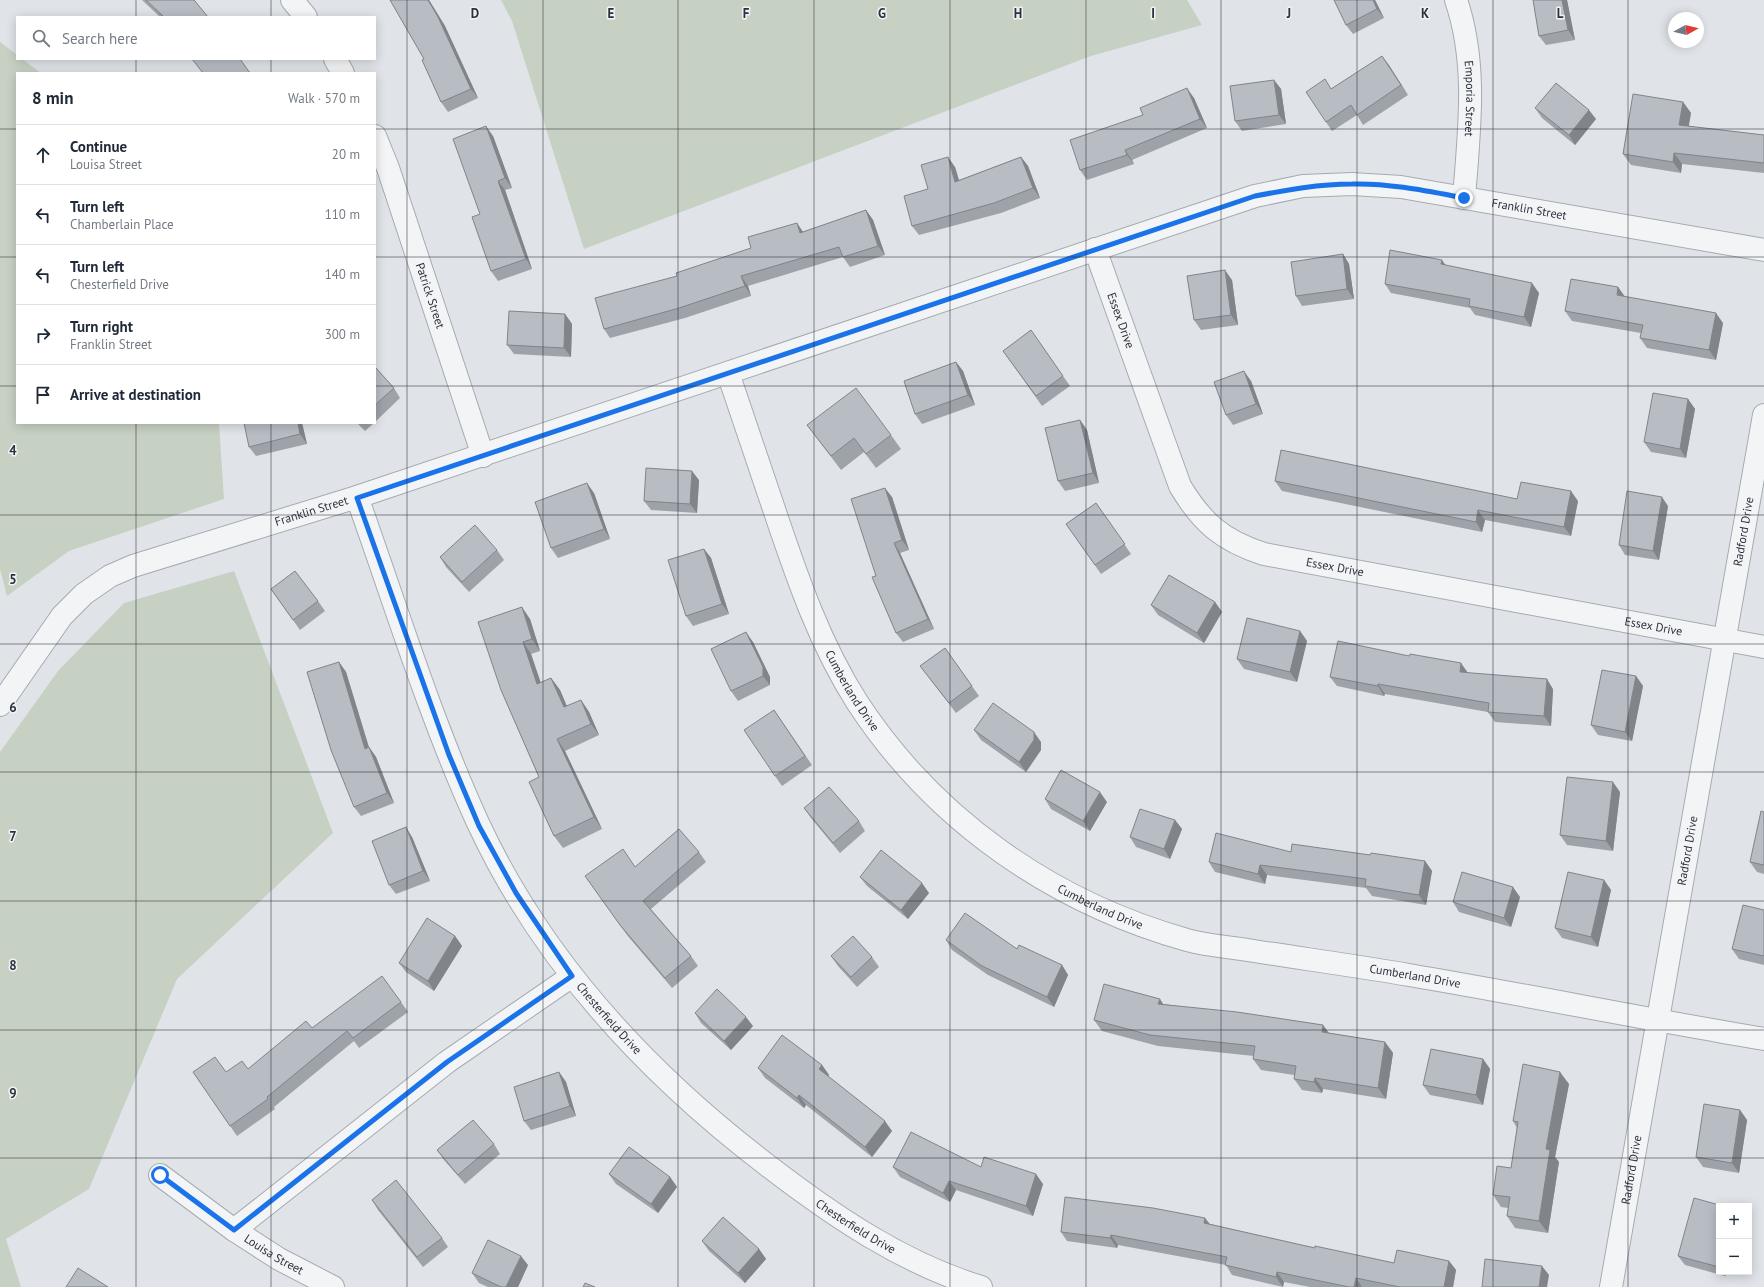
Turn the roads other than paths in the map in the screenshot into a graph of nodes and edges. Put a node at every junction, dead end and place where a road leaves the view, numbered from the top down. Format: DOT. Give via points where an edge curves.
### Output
graph roads {
  1 [pos="292,0"];
  2 [pos="1456,0"];
  3 [pos="305,16"];
  4 [pos="336,60"];
  5 [pos="342,72"];
  6 [pos="376,138"];
  7 [pos="1464,198"];
  8 [pos="1095,249"];
  9 [pos="1764,250"];
  10 [pos="728,373"];
  11 [pos="1764,415"];
  12 [pos="483,456"];
  13 [pos="357,498"];
  14 [pos="1725,640"];
  15 [pos="1764,647"];
  16 [pos="0,705"];
  17 [pos="572,976"];
  18 [pos="1657,1021"];
  19 [pos="1764,1039"];
  20 [pos="160,1175"];
  21 [pos="234,1230"];
  22 [pos="333,1287"];
  23 [pos="981,1287"];
  24 [pos="1611,1287"];
  1 -- 3 [label="street"];
  2 -- 7 [label="street, Emporia Street" via="1469,50 1472,91"];
  4 -- 5 [label="street"];
  6 -- 12 [label="street, Patrick Street"];
  7 -- 8 [label="street, Franklin Street" via="1394,186 1303,186 1255,196"];
  7 -- 9 [label="street, Franklin Street"];
  8 -- 10 [label="street, Franklin Street"];
  8 -- 14 [label="street, Essex Drive" via="1180,486 1191,505 1208,525 1225,538 1264,554"];
  10 -- 12 [label="street, Franklin Street"];
  10 -- 18 [label="street, Cumberland Drive" via="803,596 828,650 850,689 892,750 932,795 976,834 1012,861 1062,891 1113,916 1190,941 1408,975"];
  11 -- 14 [label="street, Radford Drive"];
  12 -- 13 [label="street, Franklin Street"];
  13 -- 16 [label="street, Franklin Street" via="133,566 110,576 84,594 62,616"];
  13 -- 17 [label="street, Chesterfield Drive" via="449,755 479,826 516,893"];
  14 -- 15 [label="street, Essex Drive"];
  14 -- 18 [label="street, Radford Drive"];
  17 -- 21 [label="street" via="447,1062"];
  17 -- 23 [label="street, Chesterfield Drive" via="607,1019 666,1080 729,1136 806,1195 859,1231 916,1261"];
  18 -- 19 [label="street, Cumberland Drive"];
  18 -- 24 [label="street, Radford Drive"];
  20 -- 21 [label="street, Louisa Street"];
  21 -- 22 [label="street, Louisa Street" via="279,1259"];
}
